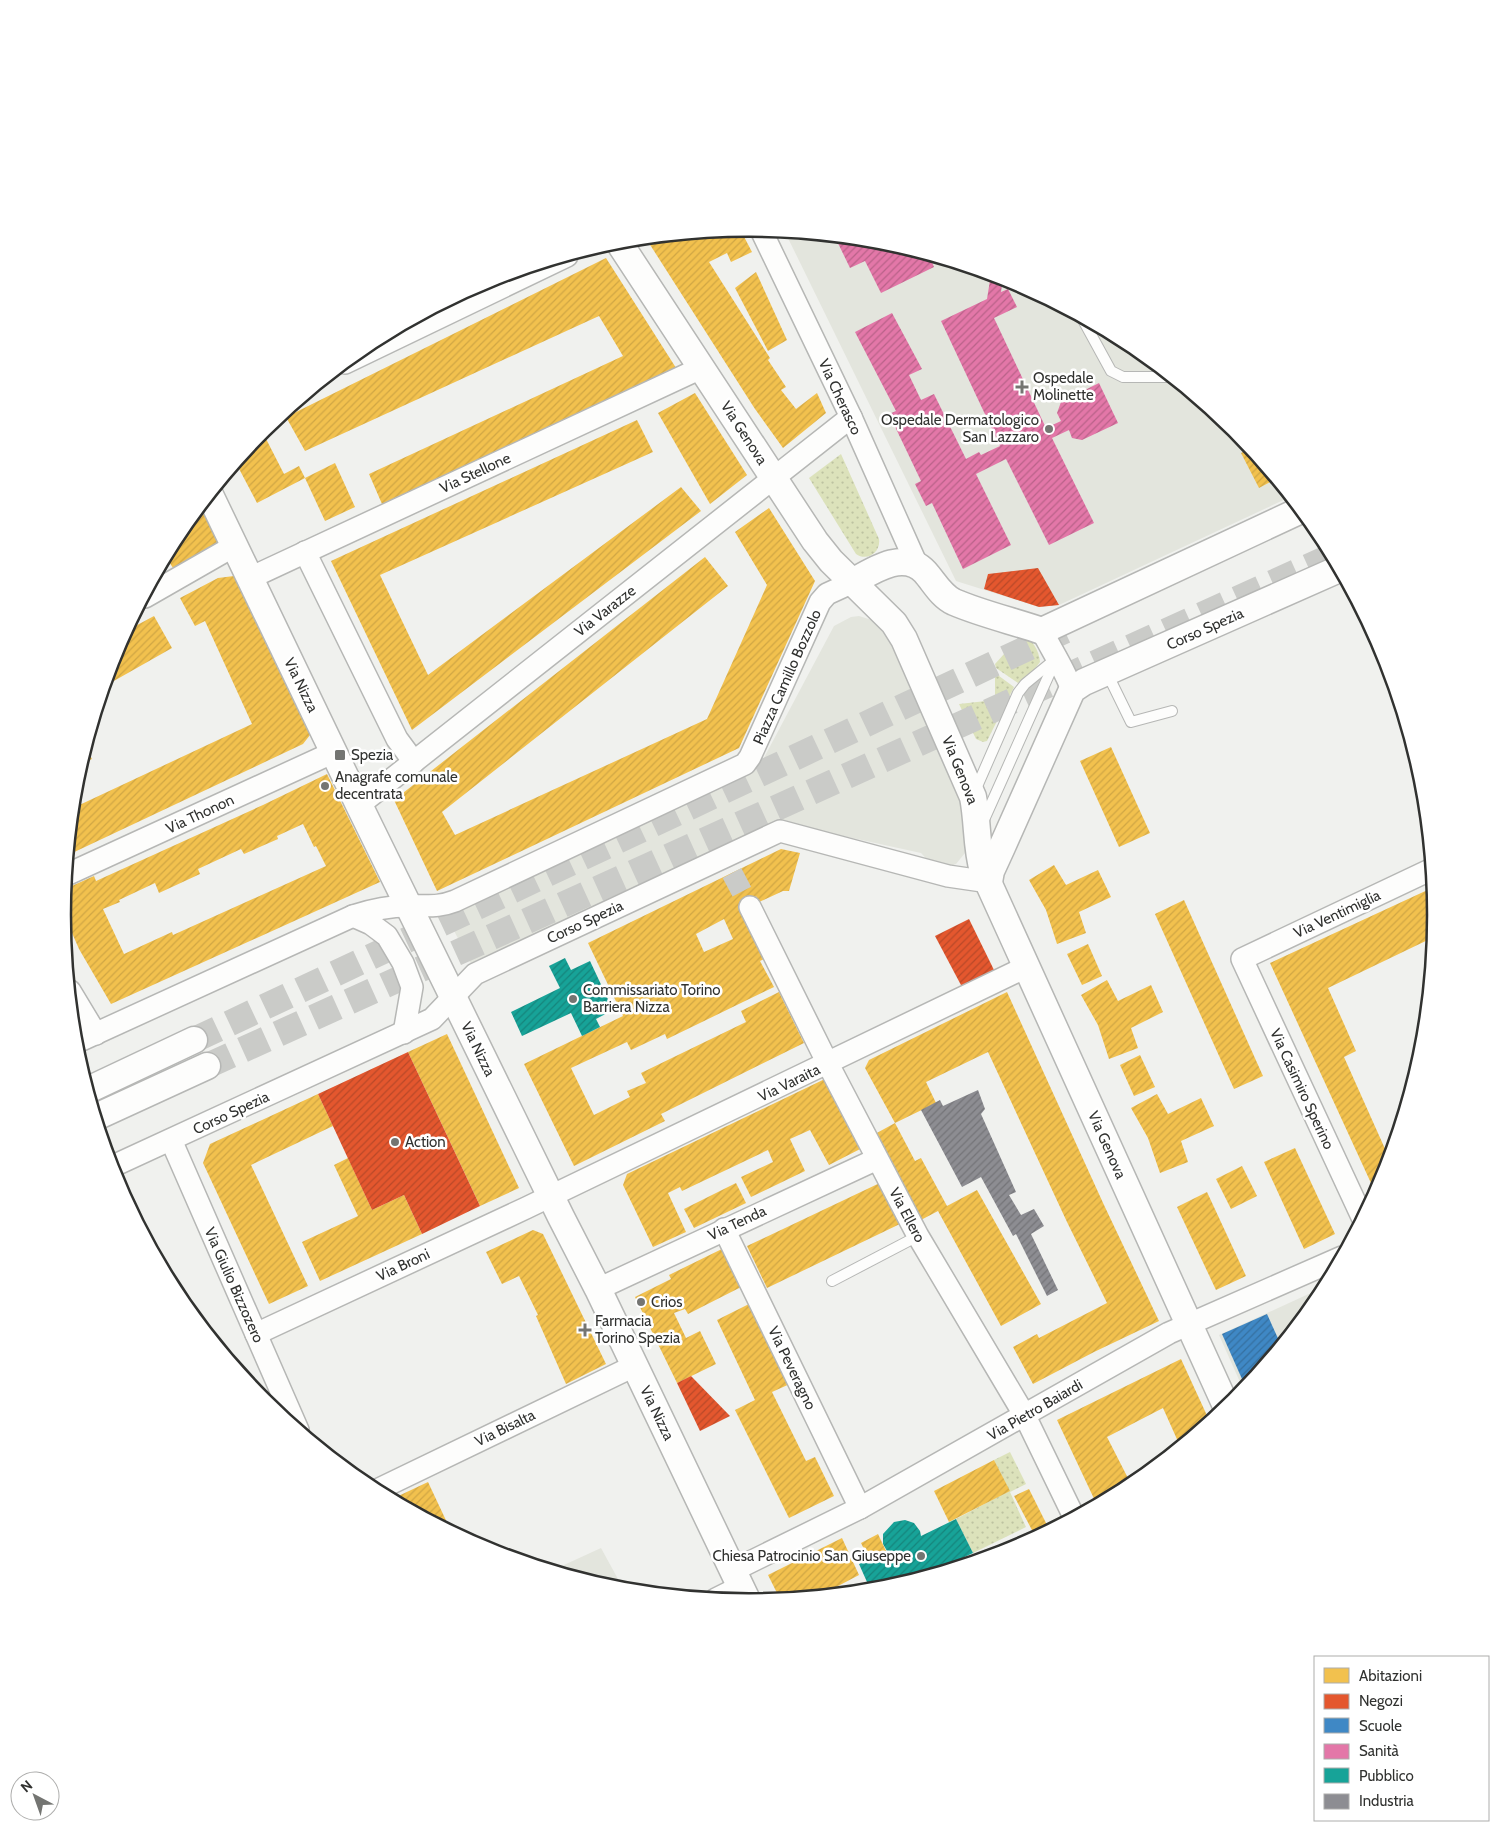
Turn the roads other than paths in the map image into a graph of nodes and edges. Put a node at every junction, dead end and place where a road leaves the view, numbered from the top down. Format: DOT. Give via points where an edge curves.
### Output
graph roads {
  1 [pos="765,238"];
  2 [pos="623,249"];
  3 [pos="533,272"];
  4 [pos="1087,327"];
  5 [pos="388,342"];
  6 [pos="701,368"];
  7 [pos="1162,377"];
  8 [pos="850,417"];
  9 [pos="773,478"];
  10 [pos="213,501"];
  11 [pos="1295,513"];
  12 [pos="234,546"];
  13 [pos="305,552"];
  14 [pos="917,565"];
  15 [pos="1334,571"];
  16 [pos="250,578"];
  17 [pos="852,583"];
  18 [pos="154,591"];
  19 [pos="1042,631"];
  20 [pos="1056,659"];
  21 [pos="1107,673"];
  22 [pos="1072,690"];
  23 [pos="1172,711"];
  24 [pos="334,752"];
  25 [pos="414,762"];
  26 [pos="973,797"];
  27 [pos="359,805"];
  28 [pos="977,836"];
  29 [pos="73,872"];
  30 [pos="1426,872"];
  31 [pos="989,882"];
  32 [pos="408,906"];
  33 [pos="750,907"];
  34 [pos="353,916"];
  35 [pos="1242,959"];
  36 [pos="1026,967"];
  37 [pos="452,996"];
  38 [pos="77,1002"];
  39 [pos="404,1033"];
  40 [pos="96,1034"];
  41 [pos="83,1040"];
  42 [pos="194,1040"];
  43 [pos="828,1064"];
  44 [pos="207,1066"];
  45 [pos="93,1088"];
  46 [pos="101,1115"];
  47 [pos="171,1140"];
  48 [pos="877,1159"];
  49 [pos="119,1165"];
  50 [pos="551,1196"];
  51 [pos="1360,1212"];
  52 [pos="724,1229"];
  53 [pos="918,1236"];
  54 [pos="1333,1261"];
  55 [pos="832,1281"];
  56 [pos="598,1289"];
  57 [pos="1189,1324"];
  58 [pos="256,1334"];
  59 [pos="634,1366"];
  60 [pos="1224,1400"];
  61 [pos="292,1415"];
  62 [pos="1025,1416"];
  63 [pos="384,1486"];
  64 [pos="860,1508"];
  65 [pos="1071,1512"];
  66 [pos="740,1587"];
  67 [pos="728,1593"];
  1 -- 8 [label="street, Via Cherasco"];
  2 -- 6 [label="street, Via Genova"];
  3 -- 5 [label="street"];
  4 -- 7 [label="lane" via="1111,372 1123,377"];
  6 -- 9 [label="street, Via Genova"];
  6 -- 13 [label="street, Via Stellone"];
  8 -- 9 [label="street, Via Varazze"];
  8 -- 14 [label="street, Via Cherasco"];
  9 -- 17 [label="street, Via Genova" via="815,541"];
  9 -- 25 [label="street, Via Varazze"];
  10 -- 12 [label="street, Via Nizza"];
  11 -- 19 [label="street"];
  12 -- 16 [label="street, Via Nizza"];
  12 -- 18 [label="street"];
  13 -- 16 [label="street, Via Stellone"];
  13 -- 25 [label="street" via="397,739"];
  14 -- 17 [label="street, Piazza Camillo Bozzolo" via="892,563"];
  14 -- 19 [label="street" via="952,601"];
  15 -- 21 [label="street, Corso Spezia"];
  16 -- 24 [label="street, Via Nizza"];
  17 -- 26 [label="street, Via Genova" via="894,623 904,639"];
  17 -- 32 [label="street, Piazza Camillo Bozzolo" via="827,594 820,602 745,764 442,906"];
  19 -- 20 [label="street"];
  20 -- 22 [label="street"];
  20 -- 26 [label="lane" via="1018,692"];
  20 -- 28 [label="lane"];
  21 -- 22 [label="street, Corso Spezia"];
  21 -- 23 [label="lane" via="1131,722"];
  22 -- 31 [label="street" via="991,871"];
  24 -- 27 [label="street, Via Nizza"];
  24 -- 29 [label="street, Via Thonon"];
  25 -- 27 [label="street, Via Varazze"];
  26 -- 28 [label="street, Via Genova"];
  27 -- 32 [label="street, Via Nizza"];
  28 -- 31 [label="street, Via Genova" via="979,859"];
  30 -- 35 [label="street, Via Ventimiglia"];
  31 -- 36 [label="street, Via Genova"];
  31 -- 37 [label="street, Corso Spezia" via="948,876 780,831 728,865 475,974"];
  32 -- 34 [label="street" via="376,908"];
  32 -- 37 [label="street, Via Nizza"];
  33 -- 43 [label="street, Via Ellero"];
  34 -- 39 [label="street" via="387,936 403,963 412,987"];
  34 -- 40 [label="street"];
  35 -- 51 [label="street, Via Casimiro Sperino"];
  36 -- 43 [label="street, Via Varaita"];
  36 -- 57 [label="street, Via Genova"];
  37 -- 39 [label="street, Corso Spezia" via="432,1019"];
  37 -- 50 [label="street, Via Nizza"];
  38 -- 40 [label="street"];
  39 -- 47 [label="street, Corso Spezia"];
  40 -- 41 [label="street"];
  42 -- 45 [label="street"];
  43 -- 48 [label="street, Via Ellero"];
  43 -- 50 [label="street, Via Varaita"];
  44 -- 46 [label="street"];
  47 -- 49 [label="street, Corso Spezia"];
  47 -- 58 [label="street, Via Giulio Bizzozero"];
  48 -- 52 [label="street, Via Tenda"];
  48 -- 53 [label="street, Via Ellero"];
  50 -- 56 [label="street, Via Nizza"];
  50 -- 58 [label="street, Via Broni"];
  52 -- 56 [label="street, Via Tenda"];
  52 -- 64 [label="street, Via Peveragno"];
  53 -- 55 [label="lane"];
  53 -- 62 [label="street, Via Ellero"];
  54 -- 57 [label="street, Via Pietro Baiardi"];
  56 -- 59 [label="street, Via Nizza"];
  57 -- 60 [label="street, Via Genova"];
  57 -- 62 [label="street, Via Pietro Baiardi"];
  58 -- 61 [label="street, Via Giulio Bizzozero"];
  59 -- 63 [label="street, Via Bisalta"];
  59 -- 66 [label="street, Via Nizza"];
  62 -- 64 [label="street, Via Pietro Baiardi"];
  62 -- 65 [label="street, Via Ellero"];
  64 -- 66 [label="street, Via Pietro Baiardi"];
  66 -- 67 [label="street, Via Pietro Baiardi"];
}
